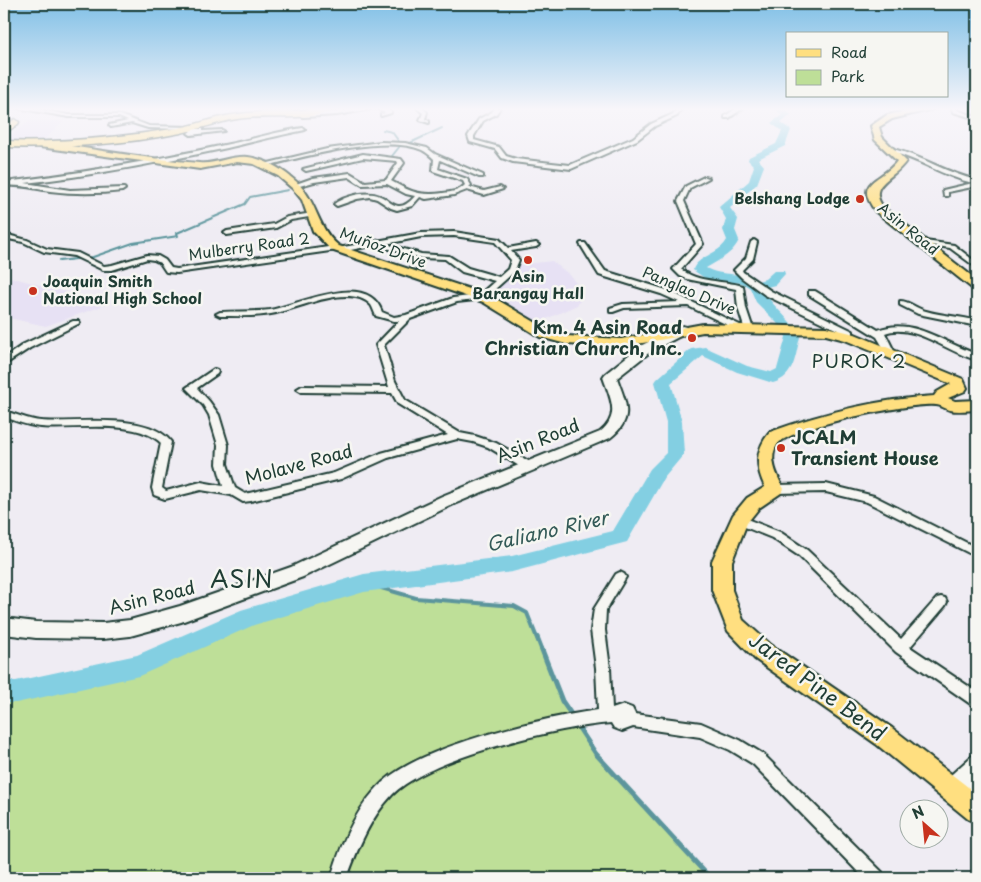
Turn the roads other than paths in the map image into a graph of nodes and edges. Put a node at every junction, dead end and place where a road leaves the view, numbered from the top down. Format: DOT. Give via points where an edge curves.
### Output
graph roads {
  1 [pos="81,149"];
  2 [pos="211,149"];
  3 [pos="315,149"];
  4 [pos="333,149"];
  5 [pos="418,149"];
  6 [pos="498,149"];
  7 [pos="612,149"];
  8 [pos="893,151"];
  9 [pos="435,156"];
  10 [pos="290,158"];
  11 [pos="159,160"];
  12 [pos="260,163"];
  13 [pos="306,169"];
  14 [pos="481,176"];
  15 [pos="706,178"];
  16 [pos="321,179"];
  17 [pos="388,182"];
  18 [pos="14,183"];
  19 [pos="977,183"];
  20 [pos="4,184"];
  21 [pos="300,184"];
  22 [pos="122,188"];
  23 [pos="467,188"];
  24 [pos="500,189"];
  25 [pos="946,195"];
  26 [pos="418,196"];
  27 [pos="337,204"];
  28 [pos="313,215"];
  29 [pos="227,233"];
  30 [pos="4,236"];
  31 [pos="375,242"];
  32 [pos="754,242"];
  33 [pos="924,243"];
  34 [pos="583,244"];
  35 [pos="536,245"];
  36 [pos="338,249"];
  37 [pos="506,250"];
  38 [pos="977,266"];
  39 [pos="500,280"];
  40 [pos="974,282"];
  41 [pos="812,293"];
  42 [pos="481,297"];
  43 [pos="903,303"];
  44 [pos="690,304"];
  45 [pos="614,310"];
  46 [pos="220,314"];
  47 [pos="407,318"];
  48 [pos="76,323"];
  49 [pos="977,324"];
  50 [pos="745,328"];
  51 [pos="762,329"];
  52 [pos="682,330"];
  53 [pos="880,335"];
  54 [pos="850,337"];
  55 [pos="892,355"];
  56 [pos="977,357"];
  57 [pos="4,362"];
  58 [pos="214,372"];
  59 [pos="302,389"];
  60 [pos="394,390"];
  61 [pos="939,400"];
  62 [pos="977,405"];
  63 [pos="4,414"];
  64 [pos="457,436"];
  65 [pos="528,466"];
  66 [pos="775,489"];
  67 [pos="230,491"];
  68 [pos="739,520"];
  69 [pos="977,553"];
  70 [pos="620,577"];
  71 [pos="941,602"];
  72 [pos="4,626"];
  73 [pos="901,648"];
  74 [pos="977,700"];
  75 [pos="617,718"];
  76 [pos="977,761"];
  77 [pos="977,778"];
  78 [pos="955,792"];
  79 [pos="977,810"];
  80 [pos="339,878"];
  81 [pos="876,878"];
  1 -- 11 [label="main road, Muñoz Drive"];
  2 -- 11 [label="street"];
  3 -- 12 [label="street"];
  4 -- 10 [label="street"];
  5 -- 9 [label="street"];
  6 -- 7 [label="street" via="511,160 563,168 579,165"];
  8 -- 19 [label="street"];
  8 -- 33 [label="main road, Asin Road" via="901,164 873,187 872,196 880,210"];
  9 -- 14 [label="street"];
  9 -- 23 [label="street" via="435,170 465,180"];
  10 -- 12 [label="street"];
  10 -- 13 [label="street"];
  11 -- 12 [label="main road, Muñoz Drive" via="205,166 235,159"];
  11 -- 18 [label="street"];
  12 -- 21 [label="main road, Muñoz Drive"];
  13 -- 16 [label="street"];
  13 -- 17 [label="street" via="363,156 399,160"];
  15 -- 50 [label="street" via="688,187 682,198 682,205 700,244 677,269 696,279 740,288"];
  16 -- 17 [label="street" via="350,174 364,184"];
  16 -- 21 [label="street"];
  17 -- 26 [label="street"];
  18 -- 20 [label="street"];
  18 -- 22 [label="street" via="42,189 102,192"];
  19 -- 25 [label="street" via="945,191"];
  21 -- 28 [label="main road, Muñoz Drive"];
  23 -- 24 [label="street" via="484,193"];
  23 -- 26 [label="street" via="442,196"];
  26 -- 27 [label="street" via="399,208 377,197 367,196"];
  28 -- 29 [label="street" via="289,218 272,227"];
  28 -- 36 [label="main road, Muñoz Drive" via="318,233"];
  30 -- 36 [label="street, Mulberry Road 2" via="21,239 46,250 73,253 105,268 141,258 177,271"];
  31 -- 36 [label="street, Mulberry Road 2"];
  31 -- 37 [label="street, Mulberry Road 2" via="436,233 454,234 497,240"];
  31 -- 39 [label="street" via="421,256 447,257 465,270"];
  32 -- 54 [label="street" via="749,259 738,270 740,274 761,285 768,293 850,333"];
  33 -- 38 [label="street" via="952,246"];
  33 -- 40 [label="main road, Asin Road"];
  34 -- 44 [label="street, Panglao Drive" via="602,273 653,288"];
  35 -- 37 [label="street"];
  36 -- 42 [label="main road, Muñoz Drive"];
  37 -- 39 [label="street" via="516,260"];
  39 -- 42 [label="street"];
  41 -- 53 [label="street"];
  42 -- 47 [label="street" via="456,300"];
  42 -- 52 [label="main road, Muñoz Drive" via="498,304 544,334 566,340 621,342"];
  43 -- 49 [label="street" via="927,316 963,319"];
  44 -- 45 [label="street" via="623,306"];
  44 -- 50 [label="street, Panglao Drive"];
  46 -- 47 [label="street" via="271,312 332,295 348,294 370,300 379,314 389,318"];
  47 -- 60 [label="street" via="380,345"];
  48 -- 57 [label="street" via="26,346"];
  50 -- 51 [label="main road, Asin Road"];
  50 -- 52 [label="main road, Asin Road"];
  51 -- 54 [label="main road, Asin Road" via="809,330"];
  52 -- 65 [label="main road, Asin Road" via="646,349 610,377 620,416 615,428"];
  53 -- 55 [label="street"];
  53 -- 56 [label="street" via="888,329 908,328 958,352"];
  54 -- 55 [label="main road, Asin Road"];
  55 -- 61 [label="main road, Asin Road" via="958,382 960,388 942,395"];
  58 -- 67 [label="street" via="191,388 214,415 223,445 222,464"];
  59 -- 60 [label="street"];
  60 -- 64 [label="street" via="401,402"];
  61 -- 62 [label="main road" via="953,406"];
  61 -- 66 [label="main road" via="866,409 776,436 768,444 764,464"];
  63 -- 67 [label="street, Molave Road" via="39,424 150,430 166,442 158,492 165,495 201,486"];
  64 -- 65 [label="street" via="492,445"];
  64 -- 67 [label="street, Molave Road" via="386,455 338,476 251,497 243,498"];
  65 -- 72 [label="main road, Asin Road" via="297,572 163,620 130,628 88,632"];
  66 -- 68 [label="main road, Jared Pine Bend" via="754,503"];
  66 -- 69 [label="street" via="826,488 870,499"];
  68 -- 73 [label="street" via="776,535 803,553"];
  68 -- 78 [label="main road, Jared Pine Bend" via="728,542 721,575 722,590 735,625 763,652 884,736"];
  70 -- 75 [label="street" via="600,610 598,630 603,668"];
  71 -- 73 [label="street"];
  73 -- 74 [label="street"];
  75 -- 80 [label="street" via="587,718 554,725 422,766 399,779 376,802 355,834"];
  75 -- 81 [label="street" via="701,730 750,754"];
  76 -- 78 [label="street"];
  77 -- 78 [label="street"];
  78 -- 79 [label="main road, Jared Pine Bend"];
}
